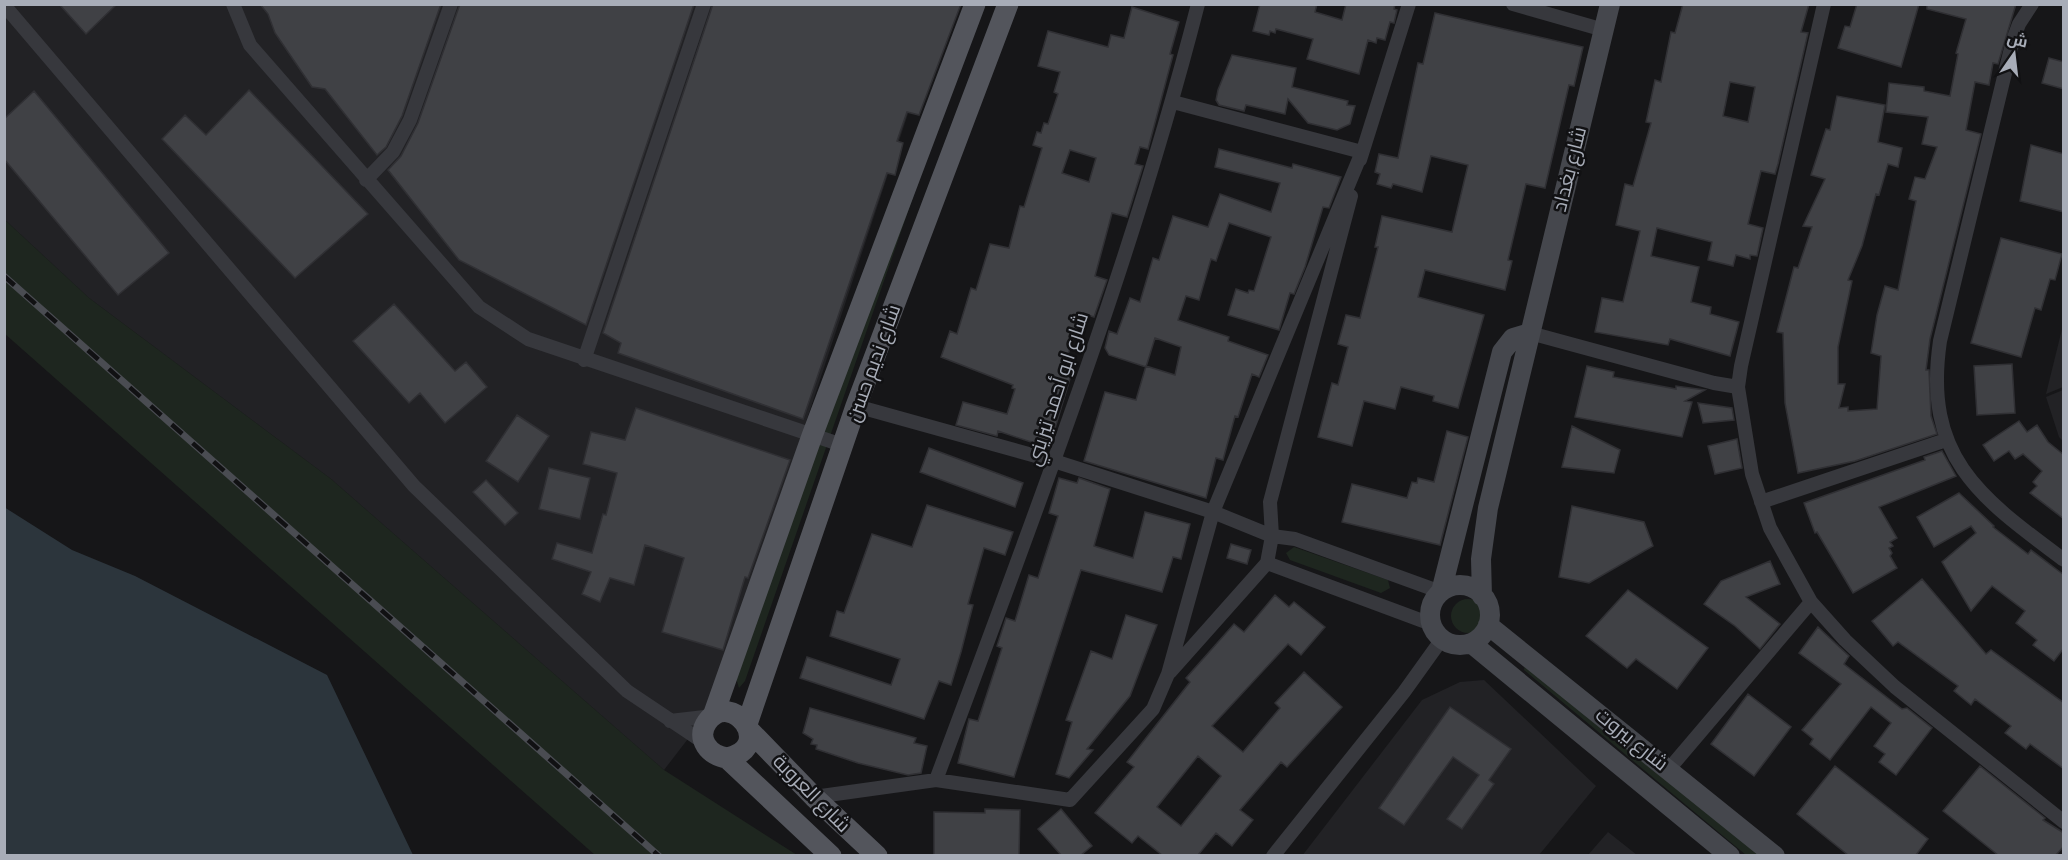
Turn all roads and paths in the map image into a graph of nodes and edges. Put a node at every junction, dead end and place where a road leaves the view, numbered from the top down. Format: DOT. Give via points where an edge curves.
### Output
graph roads {
  1 [pos="233,4"];
  2 [pos="450,4"];
  3 [pos="704,4"];
  4 [pos="975,4"];
  5 [pos="1008,4"];
  6 [pos="1198,4"];
  7 [pos="1409,4"];
  8 [pos="1513,4"];
  9 [pos="1610,4"];
  10 [pos="1824,4"];
  11 [pos="2032,4"];
  12 [pos="4,5"];
  13 [pos="1604,30"];
  14 [pos="1173,102"];
  15 [pos="1362,152"];
  16 [pos="366,180"];
  17 [pos="1530,333"];
  18 [pos="584,360"];
  19 [pos="1738,387"];
  20 [pos="856,406"];
  21 [pos="812,436"];
  22 [pos="1946,440"];
  23 [pos="842,445"];
  24 [pos="1054,462"];
  25 [pos="1761,502"];
  26 [pos="1213,512"];
  27 [pos="1272,536"];
  28 [pos="2064,560"];
  29 [pos="1267,563"];
  30 [pos="1441,592"];
  31 [pos="1482,596"];
  32 [pos="1811,602"];
  33 [pos="1488,625"];
  34 [pos="1437,632"];
  35 [pos="1471,643"];
  36 [pos="1168,674"];
  37 [pos="713,716"];
  38 [pos="670,721"];
  39 [pos="748,727"];
  40 [pos="706,744"];
  41 [pos="727,758"];
  42 [pos="1669,769"];
  43 [pos="936,780"];
  44 [pos="814,797"];
  45 [pos="2064,822"];
  46 [pos="831,855"];
  47 [pos="877,855"];
  48 [pos="1274,855"];
  49 [pos="1730,855"];
  50 [pos="1775,855"];
  1 -- 16 [label="street" via="250,45"];
  2 -- 16 [label="street" via="410,120 393,152"];
  3 -- 18 [label="street"];
  4 -- 21 [label="main road, شارع نديم حسن"];
  5 -- 20 [label="main road, شارع نديم حسن"];
  6 -- 14 [label="street, شارع ابو أحمد تيزيني"];
  7 -- 15 [label="street"];
  8 -- 13 [label="street"];
  9 -- 13 [label="main road, شارع بغداد"];
  10 -- 19 [label="street" via="1745,339"];
  11 -- 22 [label="street" via="2013,40 1940,341 1937,391"];
  12 -- 38 [label="street" via="414,486 627,691"];
  13 -- 17 [label="main road, شارع بغداد"];
  14 -- 15 [label="street"];
  14 -- 24 [label="street, شارع ابو أحمد تيزيني"];
  15 -- 26 [label="street"];
  15 -- 27 [label="street" via="1270,502"];
  16 -- 18 [label="street" via="479,307 528,339"];
  17 -- 19 [label="street"];
  17 -- 30 [label="main road" via="1513,338 1502,352"];
  17 -- 31 [label="main road, شارع بغداد" via="1488,508 1481,558"];
  18 -- 21 [label="street"];
  19 -- 25 [label="street" via="1746,446"];
  20 -- 23 [label="main road, شارع نديم حسن"];
  20 -- 24 [label="street"];
  21 -- 23 [label="street"];
  21 -- 37 [label="main road, شارع نديم حسن"];
  22 -- 25 [label="street"];
  22 -- 28 [label="street" via="1960,466 2001,513"];
  23 -- 39 [label="main road, شارع نديم حسن"];
  24 -- 26 [label="street"];
  24 -- 43 [label="street, شارع ابو أحمد تيزيني"];
  25 -- 32 [label="street" via="1782,554"];
  26 -- 27 [label="street"];
  26 -- 36 [label="street"];
  27 -- 29 [label="street"];
  27 -- 30 [label="street" via="1295,539"];
  29 -- 34 [label="street"];
  29 -- 36 [label="street"];
  30 -- 31 [label="main road" via="1457,585"];
  30 -- 34 [label="main road" via="1431,607"];
  31 -- 33 [label="main road" via="1489,609"];
  32 -- 42 [label="street"];
  32 -- 45 [label="street" via="1895,687"];
  33 -- 35 [label="main road" via="1479,639"];
  33 -- 42 [label="main road, شارع بيروت"];
  34 -- 35 [label="main road" via="1456,645"];
  34 -- 48 [label="street" via="1404,692"];
  35 -- 49 [label="main road, شارع بيروت"];
  36 -- 43 [label="street" via="1153,709 1070,800"];
  37 -- 38 [label="street"];
  37 -- 39 [label="main road, شارع العروبة" via="735,714"];
  37 -- 40 [label="main road" via="704,728"];
  38 -- 40 [label="street"];
  39 -- 41 [label="main road, شارع العروبة" via="747,747"];
  39 -- 44 [label="main road, شارع العروبة"];
  40 -- 41 [label="main road, شارع العروبة" via="713,754"];
  41 -- 46 [label="main road, شارع العروبة"];
  42 -- 50 [label="main road, شارع بيروت"];
  43 -- 44 [label="street"];
  44 -- 47 [label="main road, شارع العروبة"];
}
